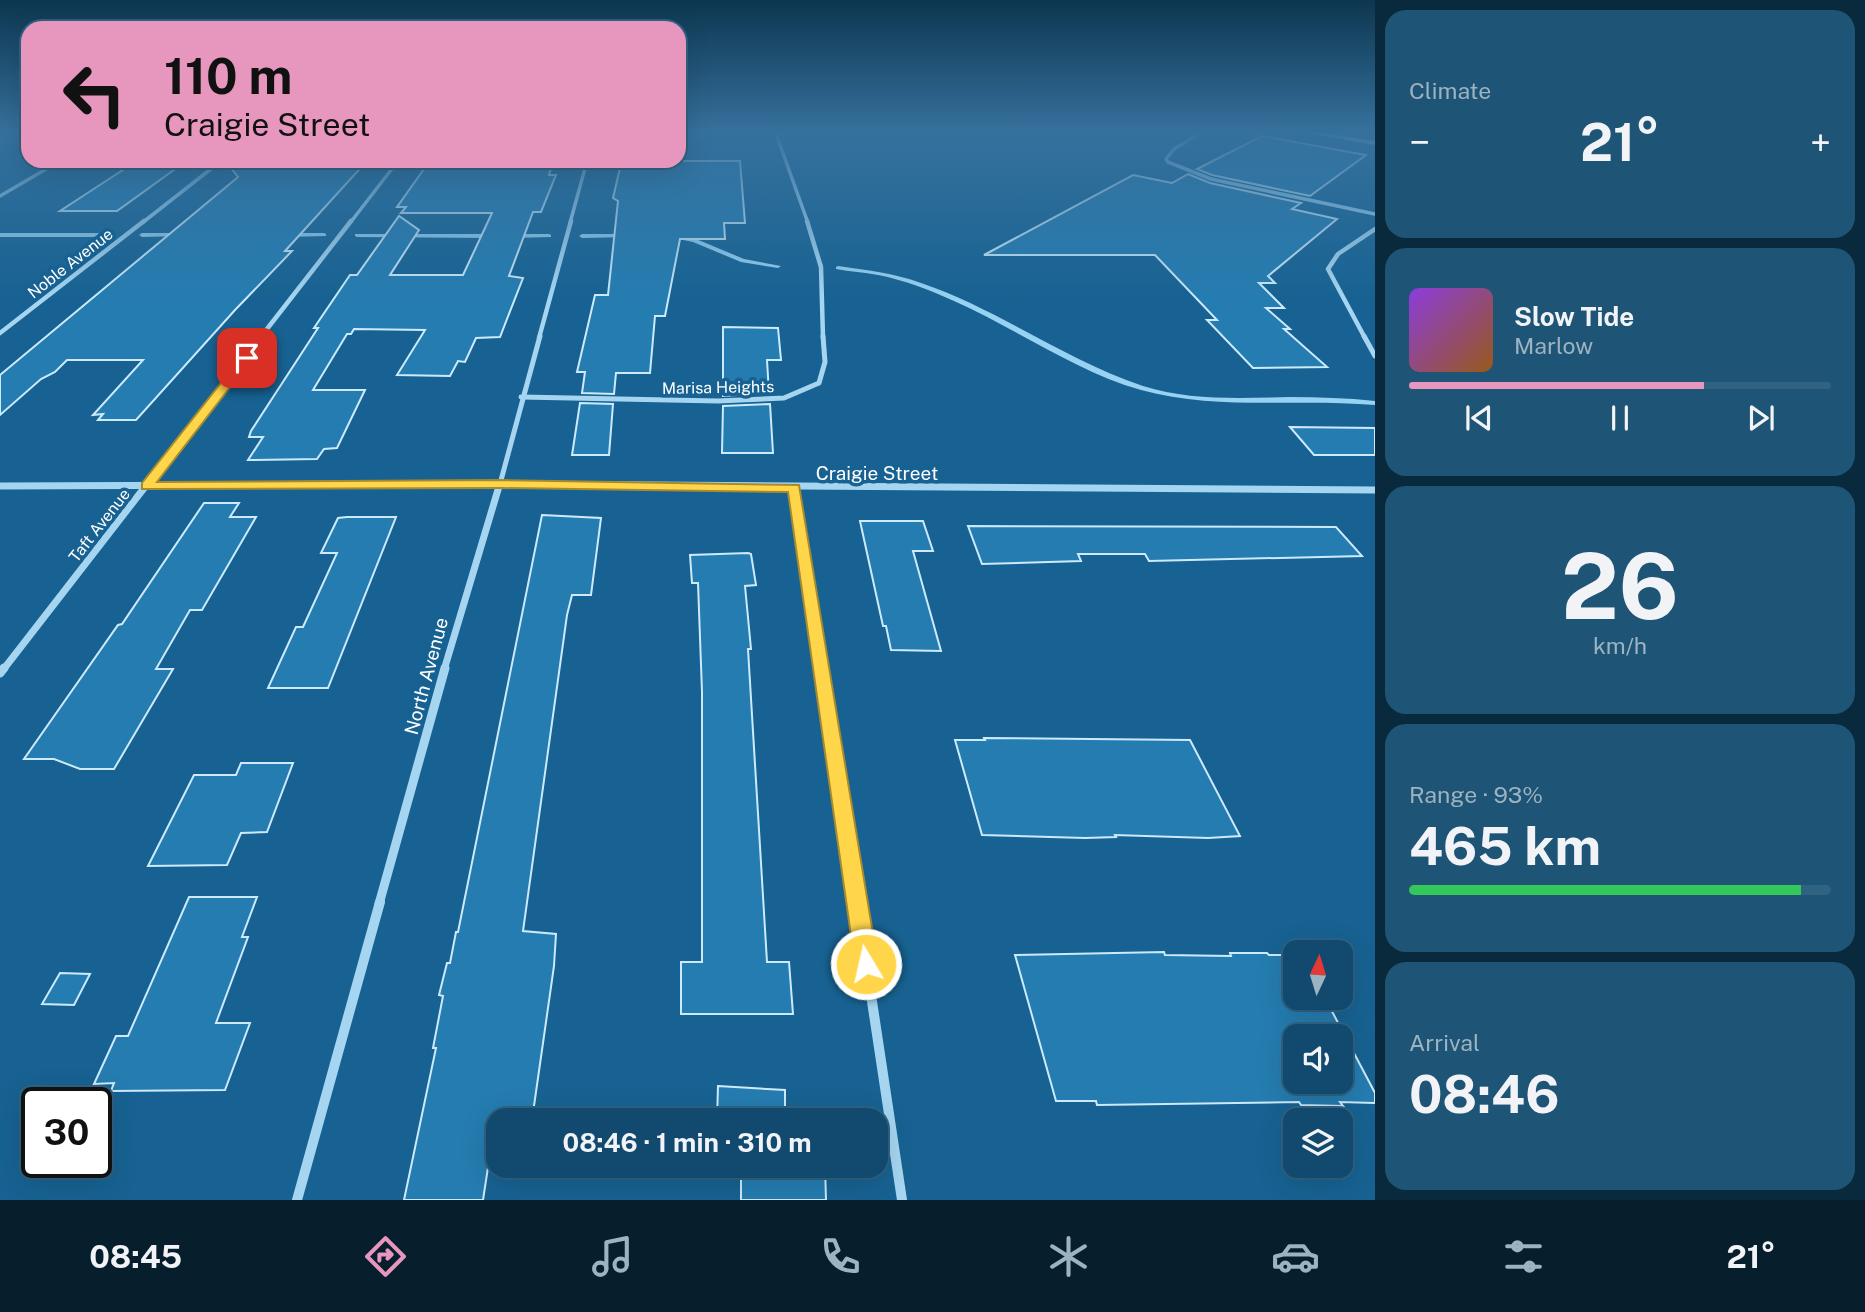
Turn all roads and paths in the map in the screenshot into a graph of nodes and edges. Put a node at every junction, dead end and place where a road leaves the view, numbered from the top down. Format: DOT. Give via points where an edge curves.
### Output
graph roads {
  1 [pos="15,187"];
  2 [pos="188,187"];
  3 [pos="378,187"];
  4 [pos="580,187"];
  5 [pos="795,187"];
  6 [pos="1249,187"];
  7 [pos="0,196"];
  8 [pos="1375,214"];
  9 [pos="1375,229"];
  10 [pos="0,333"];
  11 [pos="1375,356"];
  12 [pos="521,397"];
  13 [pos="500,484"];
  14 [pos="0,486"];
  15 [pos="147,486"];
  16 [pos="794,488"];
  17 [pos="1375,490"];
  18 [pos="0,673"];
  19 [pos="297,1200"];
  20 [pos="902,1200"];
  1 -- 7 [label="street"];
  2 -- 10 [label="street, Noble Avenue"];
  3 -- 15 [label="street, Taft Avenue"];
  4 -- 12 [label="street, North Avenue"];
  5 -- 12 [label="street, Marisa Heights" via="821,267 825,362 819,383 784,398"];
  6 -- 8 [label="street"];
  9 -- 11 [label="street" via="1338,254 1328,269"];
  12 -- 13 [label="street, North Avenue"];
  13 -- 15 [label="street, Craigie Street"];
  13 -- 16 [label="street, Craigie Street"];
  13 -- 19 [label="street, North Avenue" via="467,587"];
  14 -- 15 [label="street, Craigie Street"];
  15 -- 18 [label="street, Taft Avenue"];
  16 -- 17 [label="street, Craigie Street"];
  16 -- 20 [label="street"];
}
